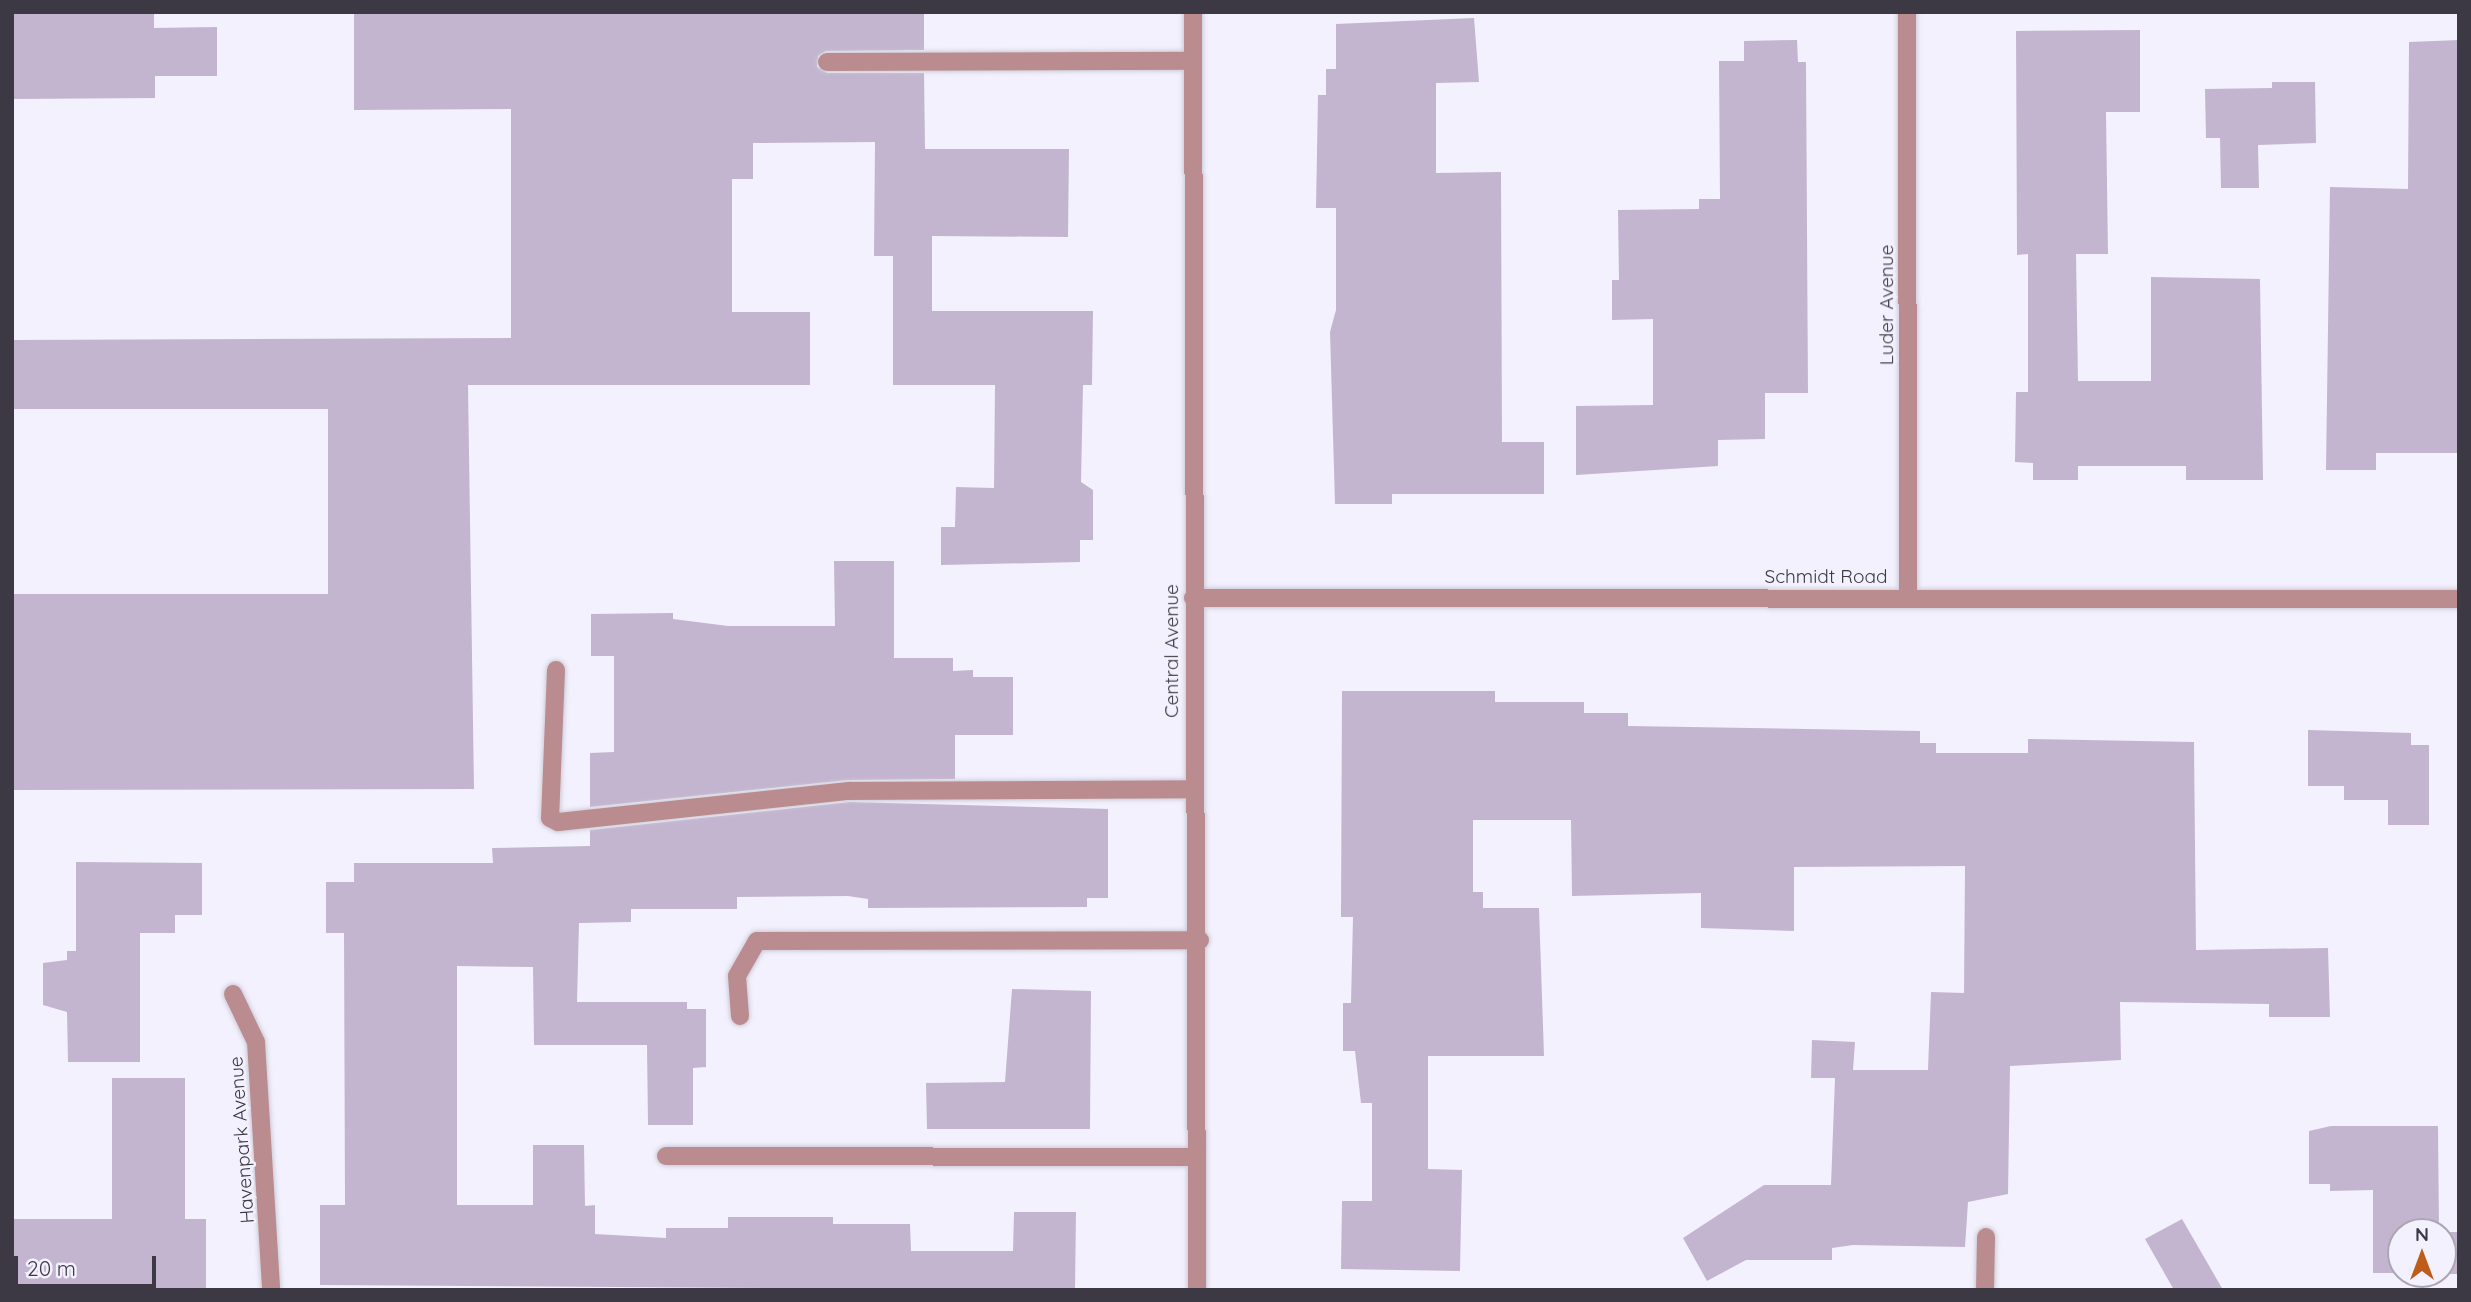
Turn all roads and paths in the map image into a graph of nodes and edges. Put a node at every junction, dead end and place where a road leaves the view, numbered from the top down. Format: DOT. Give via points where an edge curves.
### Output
graph roads {
  1 [pos="1193,12"];
  2 [pos="1907,12"];
  3 [pos="1192,61"];
  4 [pos="827,62"];
  5 [pos="1193,598"];
  6 [pos="1908,598"];
  7 [pos="2459,599"];
  8 [pos="556,670"];
  9 [pos="1192,789"];
  10 [pos="1200,940"];
  11 [pos="233,994"];
  12 [pos="740,1016"];
  13 [pos="666,1156"];
  14 [pos="1197,1157"];
  15 [pos="1986,1237"];
  16 [pos="271,1290"];
  17 [pos="1197,1290"];
  18 [pos="1986,1290"];
  1 -- 3 [label="street, Central Avenue"];
  2 -- 6 [label="street, Luder Avenue"];
  3 -- 4 [label="street"];
  3 -- 5 [label="street, Central Avenue"];
  5 -- 6 [label="street, Schmidt Road"];
  5 -- 9 [label="street, Central Avenue"];
  6 -- 7 [label="street, Schmidt Road"];
  8 -- 9 [label="street" via="550,818 558,822 849,791"];
  9 -- 10 [label="street, Central Avenue"];
  10 -- 12 [label="street" via="757,941 737,976"];
  10 -- 14 [label="street, Central Avenue"];
  11 -- 16 [label="street, Havenpark Avenue" via="257,1042"];
  13 -- 14 [label="street"];
  14 -- 17 [label="street, Central Avenue"];
  15 -- 18 [label="street"];
}
